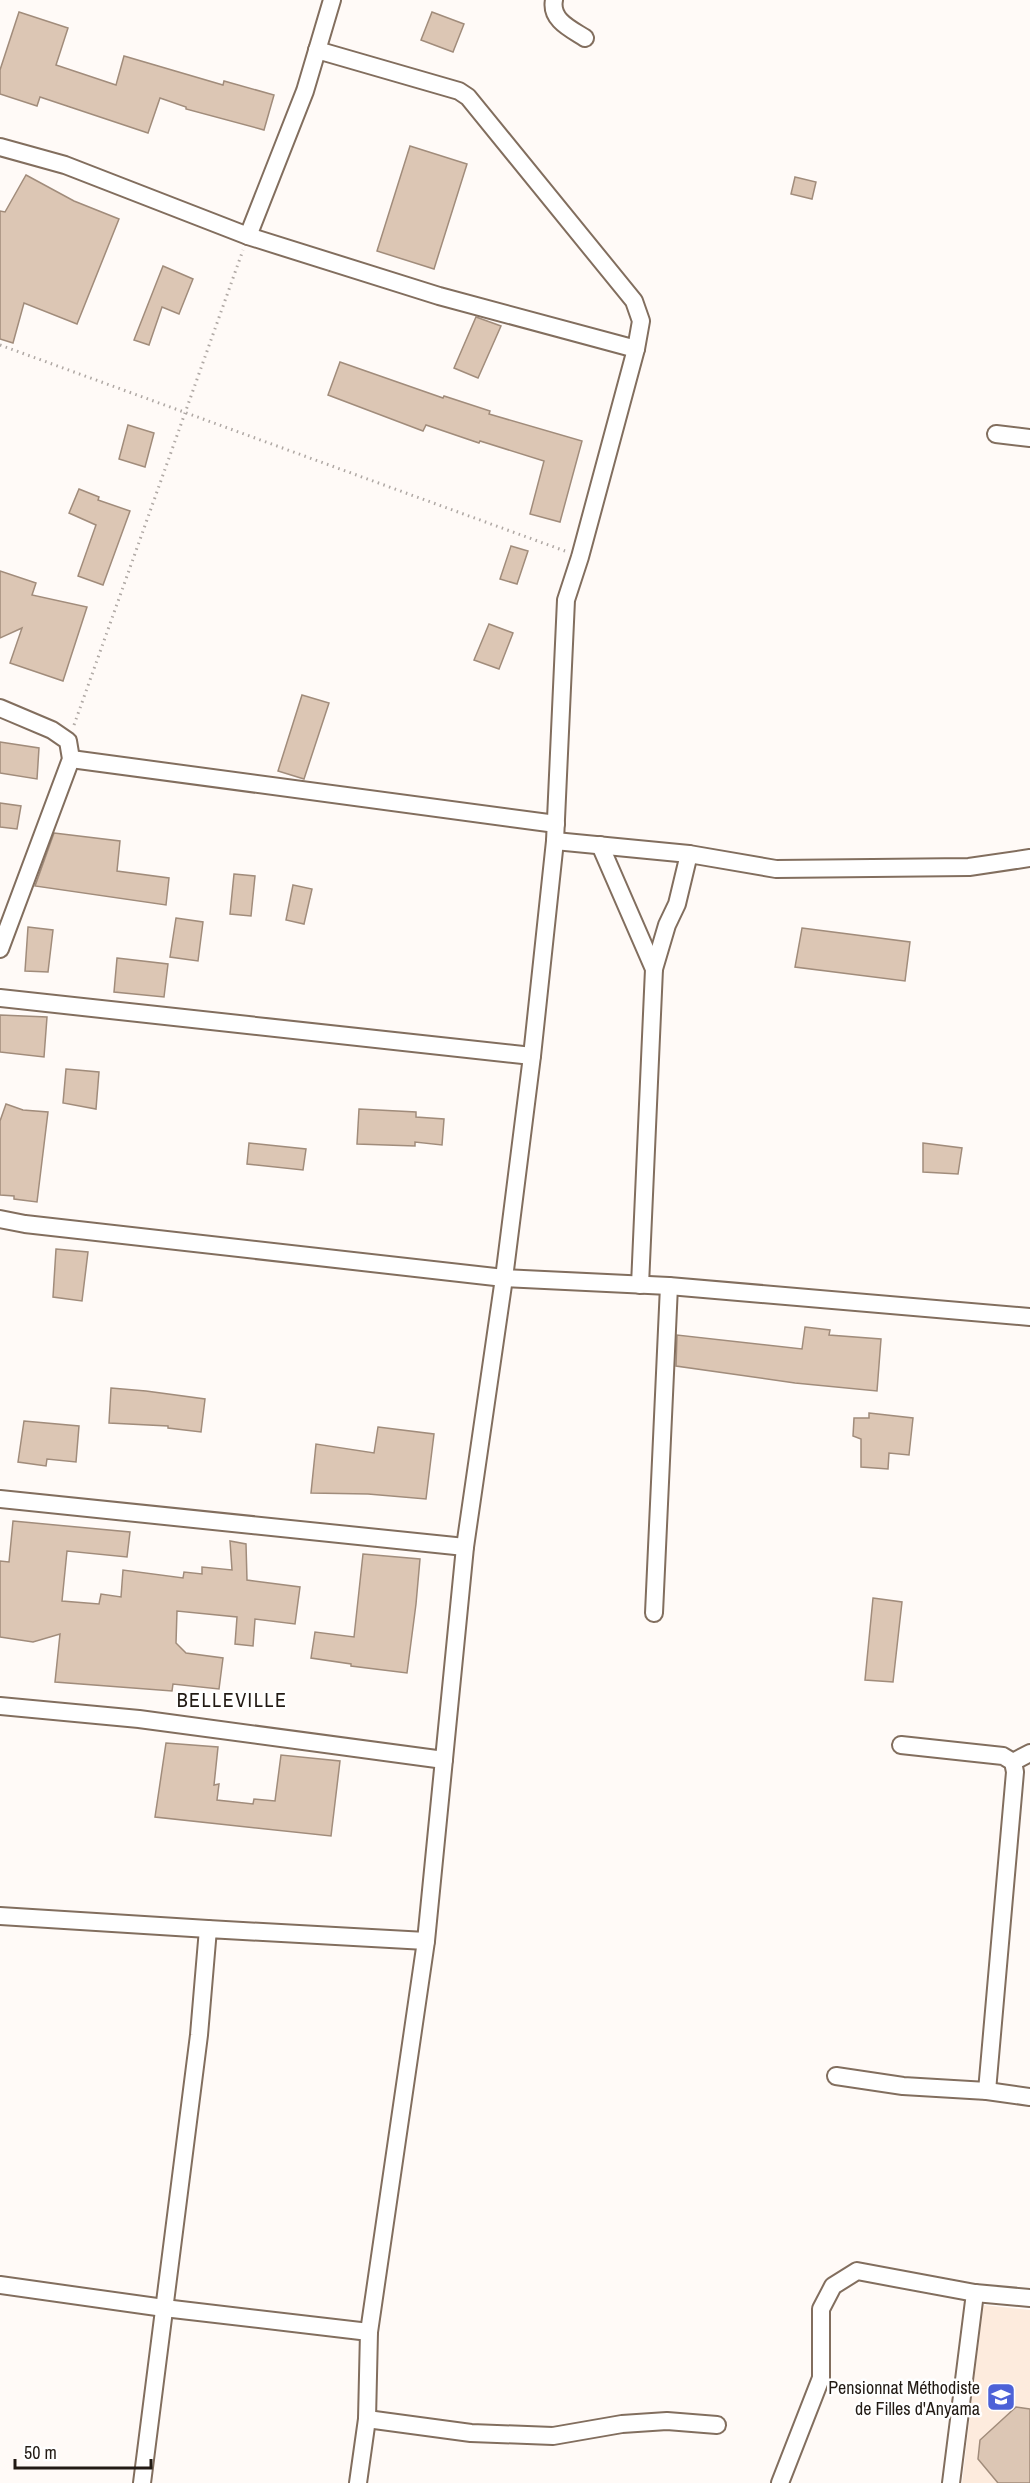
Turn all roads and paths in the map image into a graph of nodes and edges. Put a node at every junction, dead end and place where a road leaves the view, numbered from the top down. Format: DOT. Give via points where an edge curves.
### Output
graph roads {
  1 [pos="332,0"];
  2 [pos="554,0"];
  3 [pos="585,38"];
  4 [pos="317,50"];
  5 [pos="0,147"];
  6 [pos="248,236"];
  7 [pos="0,345"];
  8 [pos="636,349"];
  9 [pos="186,411"];
  10 [pos="996,435"];
  11 [pos="1030,438"];
  12 [pos="580,557"];
  13 [pos="0,708"];
  14 [pos="68,741"];
  15 [pos="70,759"];
  16 [pos="555,832"];
  17 [pos="600,845"];
  18 [pos="688,854"];
  19 [pos="1030,858"];
  20 [pos="0,949"];
  21 [pos="654,969"];
  22 [pos="0,998"];
  23 [pos="532,1056"];
  24 [pos="0,1219"];
  25 [pos="504,1278"];
  26 [pos="640,1285"];
  27 [pos="669,1286"];
  28 [pos="1030,1317"];
  29 [pos="0,1499"];
  30 [pos="465,1547"];
  31 [pos="654,1613"];
  32 [pos="0,1706"];
  33 [pos="901,1745"];
  34 [pos="1030,1753"];
  35 [pos="444,1760"];
  36 [pos="1014,1762"];
  37 [pos="0,1916"];
  38 [pos="208,1929"];
  39 [pos="426,1941"];
  40 [pos="836,2076"];
  41 [pos="987,2091"];
  42 [pos="1030,2097"];
  43 [pos="0,2285"];
  44 [pos="975,2293"];
  45 [pos="1030,2298"];
  46 [pos="164,2308"];
  47 [pos="369,2332"];
  48 [pos="367,2419"];
  49 [pos="717,2425"];
  50 [pos="142,2483"];
  51 [pos="358,2483"];
  52 [pos="780,2483"];
  53 [pos="951,2483"];
  1 -- 4 [label="street"];
  2 -- 3 [label="street" via="552,7 558,20"];
  4 -- 6 [label="street" via="305,91"];
  4 -- 8 [label="street" via="459,91 468,97 633,301 641,321"];
  5 -- 6 [label="street" via="65,165"];
  6 -- 8 [label="street" via="439,296"];
  6 -- 9 [label="path"];
  7 -- 9 [label="path"];
  8 -- 12 [label="street"];
  9 -- 12 [label="path"];
  9 -- 14 [label="path"];
  10 -- 11 [label="street"];
  12 -- 16 [label="street" via="566,600"];
  13 -- 14 [label="street"];
  14 -- 15 [label="street"];
  15 -- 16 [label="street"];
  15 -- 20 [label="street"];
  16 -- 17 [label="street"];
  16 -- 23 [label="street"];
  17 -- 18 [label="street"];
  17 -- 21 [label="street"];
  18 -- 19 [label="street" via="776,869 969,867"];
  18 -- 21 [label="street" via="677,904"];
  21 -- 26 [label="street"];
  22 -- 23 [label="street"];
  23 -- 25 [label="street"];
  24 -- 25 [label="street"];
  25 -- 26 [label="street"];
  25 -- 30 [label="street"];
  26 -- 27 [label="street"];
  27 -- 28 [label="street"];
  27 -- 31 [label="street"];
  29 -- 30 [label="street"];
  30 -- 35 [label="street"];
  32 -- 35 [label="street" via="139,1719"];
  33 -- 36 [label="street" via="1003,1756"];
  34 -- 36 [label="street"];
  35 -- 39 [label="street"];
  36 -- 41 [label="street"];
  37 -- 38 [label="street"];
  38 -- 39 [label="street"];
  38 -- 46 [label="street" via="200,2036"];
  39 -- 47 [label="street"];
  40 -- 41 [label="street" via="903,2086"];
  41 -- 42 [label="street"];
  43 -- 46 [label="street"];
  44 -- 45 [label="street"];
  44 -- 52 [label="street" via="857,2271 833,2286 821,2309 821,2378"];
  44 -- 53 [label="street"];
  46 -- 47 [label="street"];
  46 -- 50 [label="street"];
  47 -- 48 [label="street"];
  48 -- 49 [label="street" via="471,2433 553,2436 622,2424 667,2421"];
  48 -- 51 [label="street"];
}
